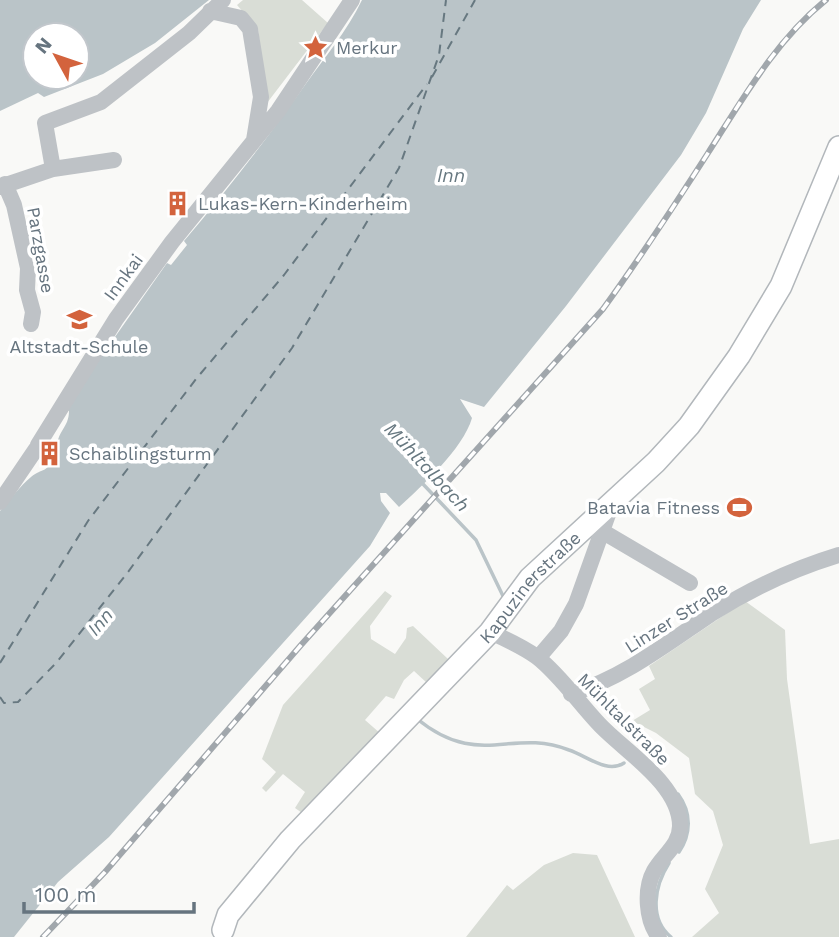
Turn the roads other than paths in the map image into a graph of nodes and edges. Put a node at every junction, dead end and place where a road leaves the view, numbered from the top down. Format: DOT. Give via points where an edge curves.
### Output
graph roads {
  1 [pos="223,0"];
  2 [pos="352,0"];
  3 [pos="210,11"];
  4 [pos="254,141"];
  5 [pos="839,147"];
  6 [pos="114,160"];
  7 [pos="53,169"];
  8 [pos="3,186"];
  9 [pos="31,324"];
  10 [pos="0,502"];
  11 [pos="612,504"];
  12 [pos="600,530"];
  13 [pos="835,555"];
  14 [pos="690,583"];
  15 [pos="490,632"];
  16 [pos="538,658"];
  17 [pos="571,694"];
  18 [pos="221,935"];
  19 [pos="659,937"];
  1 -- 3 [label="street"];
  2 -- 4 [label="street, Innkai"];
  3 -- 4 [label="street" via="241,18 250,29 261,97"];
  3 -- 7 [label="street" via="101,102 45,123"];
  4 -- 10 [label="street, Innkai" via="116,319"];
  5 -- 11 [label="main road, Kapuzinerstraße" via="795,257 739,356 672,446"];
  6 -- 7 [label="street"];
  7 -- 8 [label="street"];
  8 -- 9 [label="street, Parzgasse" via="14,205 28,268"];
  11 -- 12 [label="street"];
  11 -- 15 [label="main road, Kapuzinerstraße" via="538,570"];
  12 -- 14 [label="street"];
  12 -- 16 [label="street" via="576,604"];
  13 -- 17 [label="street, Linzer Straße" via="714,612 605,683"];
  15 -- 16 [label="street, Mühltalstraße"];
  15 -- 18 [label="main road, Kapuzinerstraße" via="290,840 228,915"];
  16 -- 17 [label="street, Mühltalstraße"];
  17 -- 19 [label="street, Mühltalstraße" via="608,734 641,760 678,812 680,835 653,872 649,889 653,930"];
}
